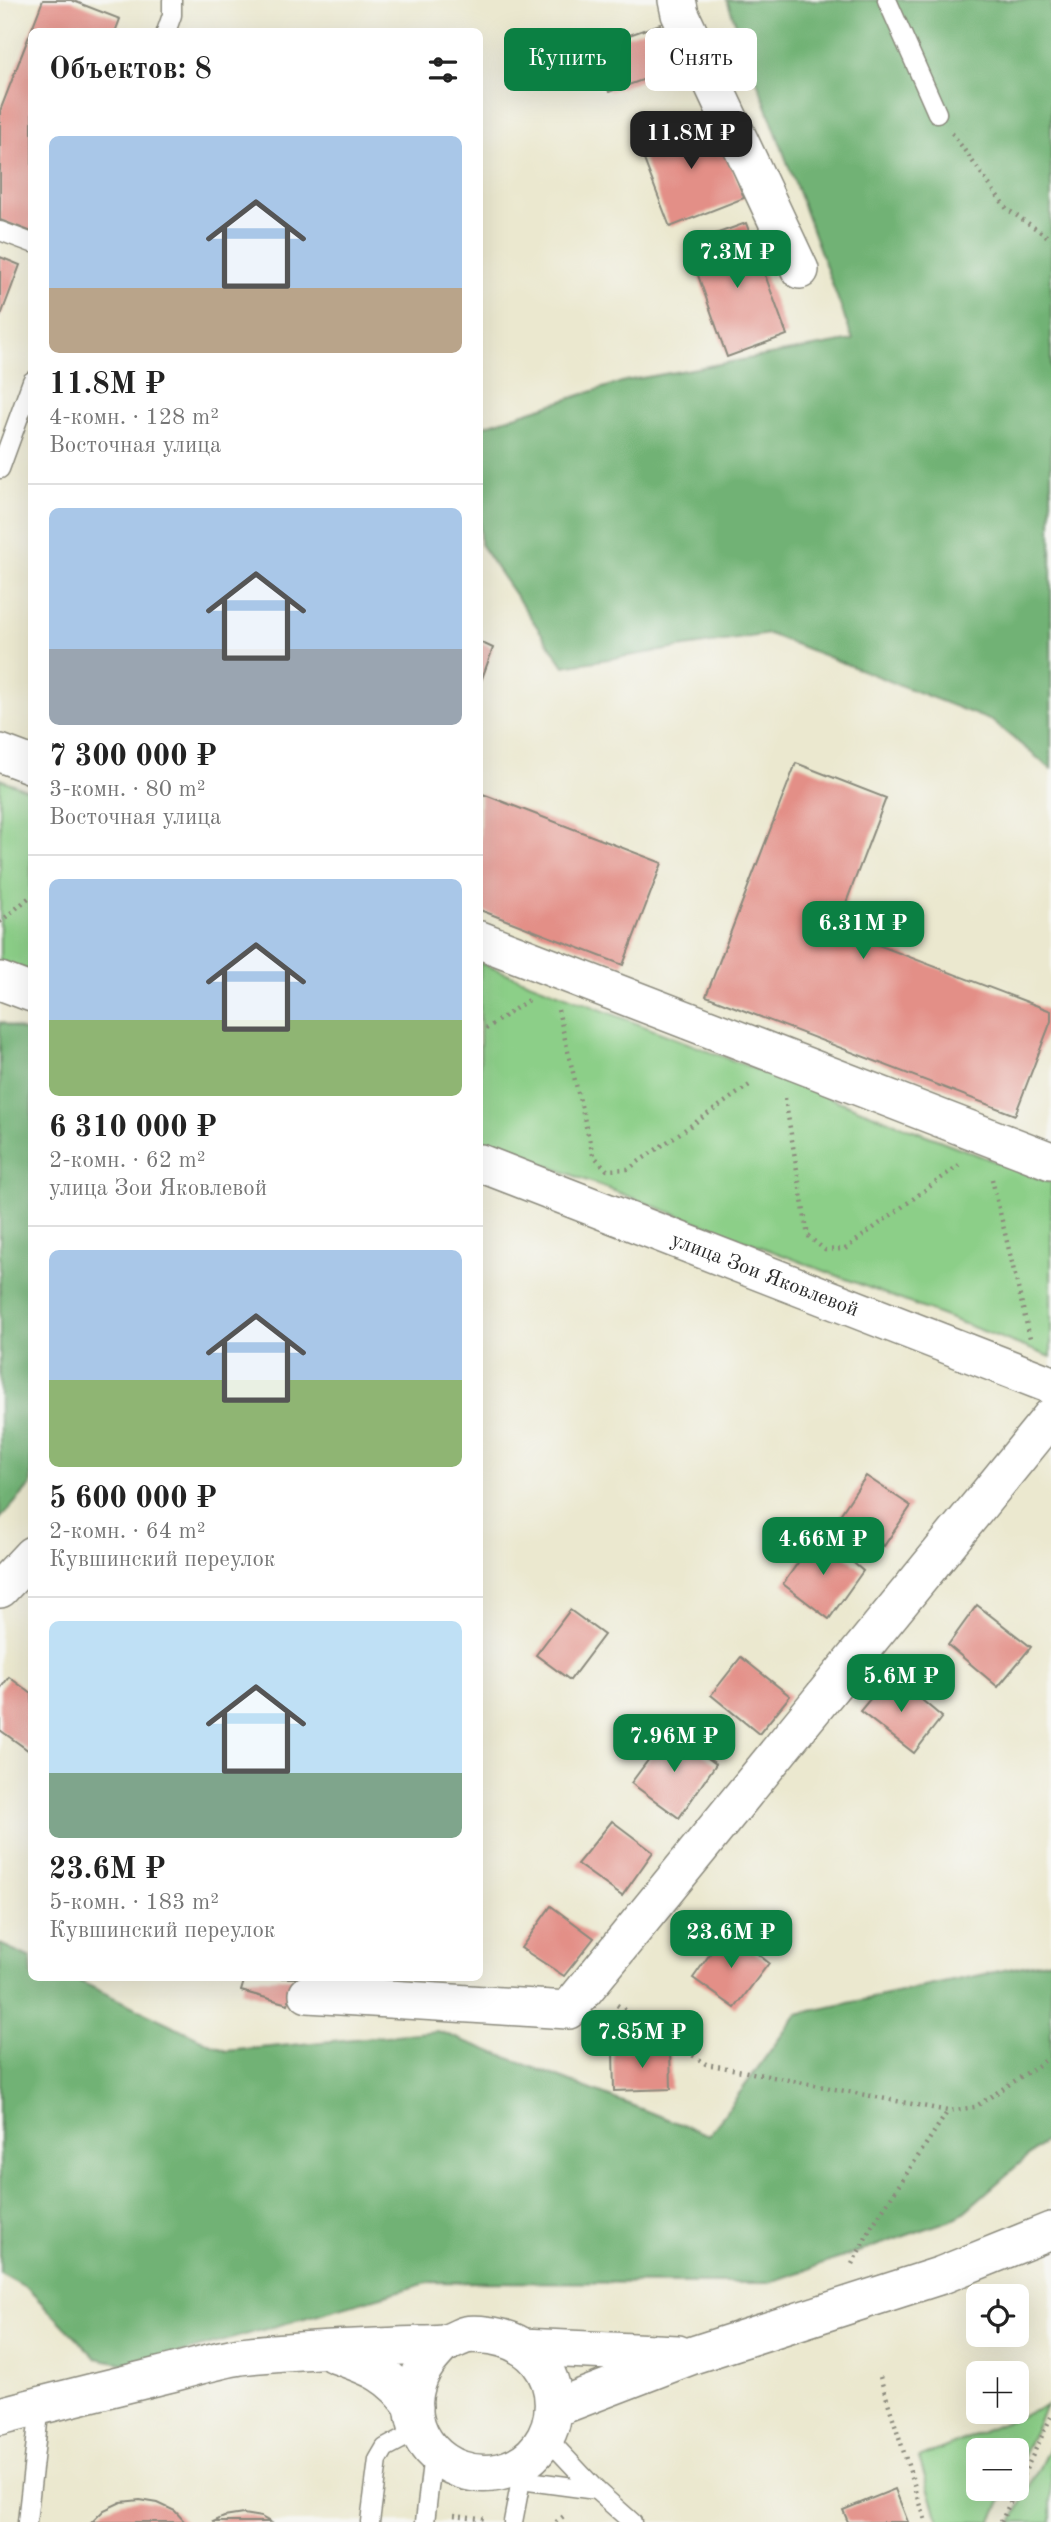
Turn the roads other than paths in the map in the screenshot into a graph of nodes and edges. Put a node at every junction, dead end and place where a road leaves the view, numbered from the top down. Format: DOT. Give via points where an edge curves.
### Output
graph roads {
  1 [pos="172,0"];
  2 [pos="677,0"];
  3 [pos="887,0"];
  4 [pos="167,28"];
  5 [pos="937,113"];
  6 [pos="0,231"];
  7 [pos="28,242"];
  8 [pos="800,270"];
  9 [pos="28,392"];
  10 [pos="0,469"];
  11 [pos="0,752"];
  12 [pos="28,763"];
  13 [pos="483,941"];
  14 [pos="0,981"];
  15 [pos="28,992"];
  16 [pos="1051,1161"];
  17 [pos="483,1164"];
  18 [pos="1051,1385"];
  19 [pos="1051,1417"];
  20 [pos="28,1559"];
  21 [pos="0,1589"];
  22 [pos="308,1994"];
  23 [pos="1051,2231"];
  24 [pos="443,2344"];
  25 [pos="522,2347"];
  26 [pos="320,2349"];
  27 [pos="693,2355"];
  28 [pos="40,2405"];
  29 [pos="0,2416"];
  30 [pos="421,2430"];
  31 [pos="539,2444"];
  32 [pos="596,2490"];
  33 [pos="27,2522"];
  34 [pos="370,2522"];
  35 [pos="425,2522"];
  36 [pos="513,2522"];
  37 [pos="632,2522"];
  1 -- 4 [label="lane"];
  2 -- 8 [label="street"];
  3 -- 5 [label="lane"];
  6 -- 7 [label="lane"];
  9 -- 10 [label="lane"];
  11 -- 12 [label="street"];
  13 -- 16 [label="street"];
  14 -- 15 [label="street"];
  17 -- 18 [label="street, улица Зои Яковлевой"];
  19 -- 22 [label="street" via="568,2010"];
  20 -- 21 [label="street"];
  23 -- 27 [label="street" via="942,2275"];
  24 -- 25 [label="street" via="468,2334 495,2336"];
  24 -- 26 [label="street"];
  24 -- 30 [label="street" via="418,2381"];
  25 -- 27 [label="street"];
  25 -- 31 [label="street" via="540,2360 551,2379"];
  26 -- 28 [label="street" via="238,2357"];
  26 -- 30 [label="street" via="370,2367 399,2386"];
  27 -- 31 [label="street"];
  28 -- 29 [label="street"];
  28 -- 33 [label="lane"];
  30 -- 31 [label="street" via="456,2469 485,2475 514,2469"];
  30 -- 34 [label="lane" via="385,2448 378,2460"];
  30 -- 35 [label="lane"];
  31 -- 32 [label="lane"];
  31 -- 32 [label="lane"];
  31 -- 36 [label="lane"];
  32 -- 37 [label="lane"];
}
